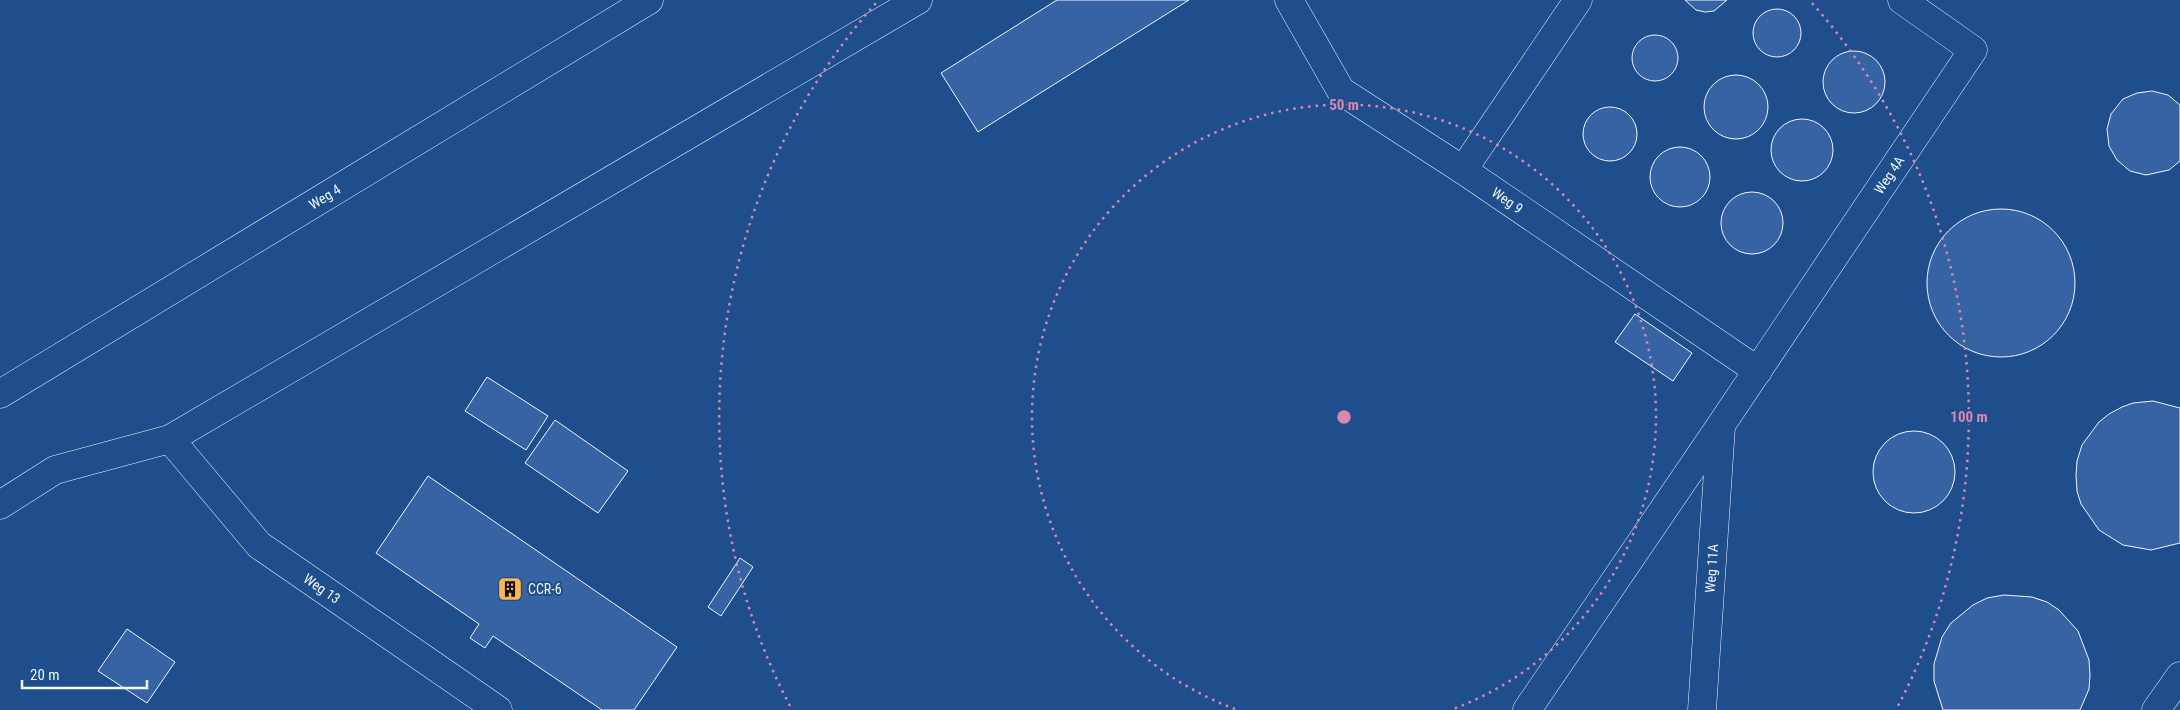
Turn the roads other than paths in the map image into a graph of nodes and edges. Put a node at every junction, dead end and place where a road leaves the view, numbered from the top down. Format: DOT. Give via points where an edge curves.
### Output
graph roads {
  1 [pos="649,0"];
  2 [pos="918,0"];
  3 [pos="1290,0"];
  4 [pos="1578,0"];
  5 [pos="1902,0"];
  6 [pos="1463,170"];
  7 [pos="1758,371"];
  8 [pos="0,394"];
  9 [pos="1721,425"];
  10 [pos="170,439"];
  11 [pos="0,505"];
  12 [pos="2180,676"];
  13 [pos="498,710"];
  14 [pos="1527,710"];
  15 [pos="1702,710"];
  16 [pos="2156,710"];
  1 -- 8 [label="lane, Weg 4"];
  2 -- 10 [label="lane"];
  3 -- 6 [label="lane, Weg 9" via="1341,91"];
  4 -- 6 [label="lane"];
  5 -- 7 [label="lane, Weg 4A" via="1972,50"];
  6 -- 7 [label="lane, Weg 9"];
  7 -- 9 [label="lane"];
  9 -- 14 [label="lane"];
  9 -- 15 [label="lane, Weg 11A"];
  10 -- 11 [label="lane" via="55,470"];
  10 -- 13 [label="lane, Weg 13" via="259,545"];
  12 -- 16 [label="lane"];
}
